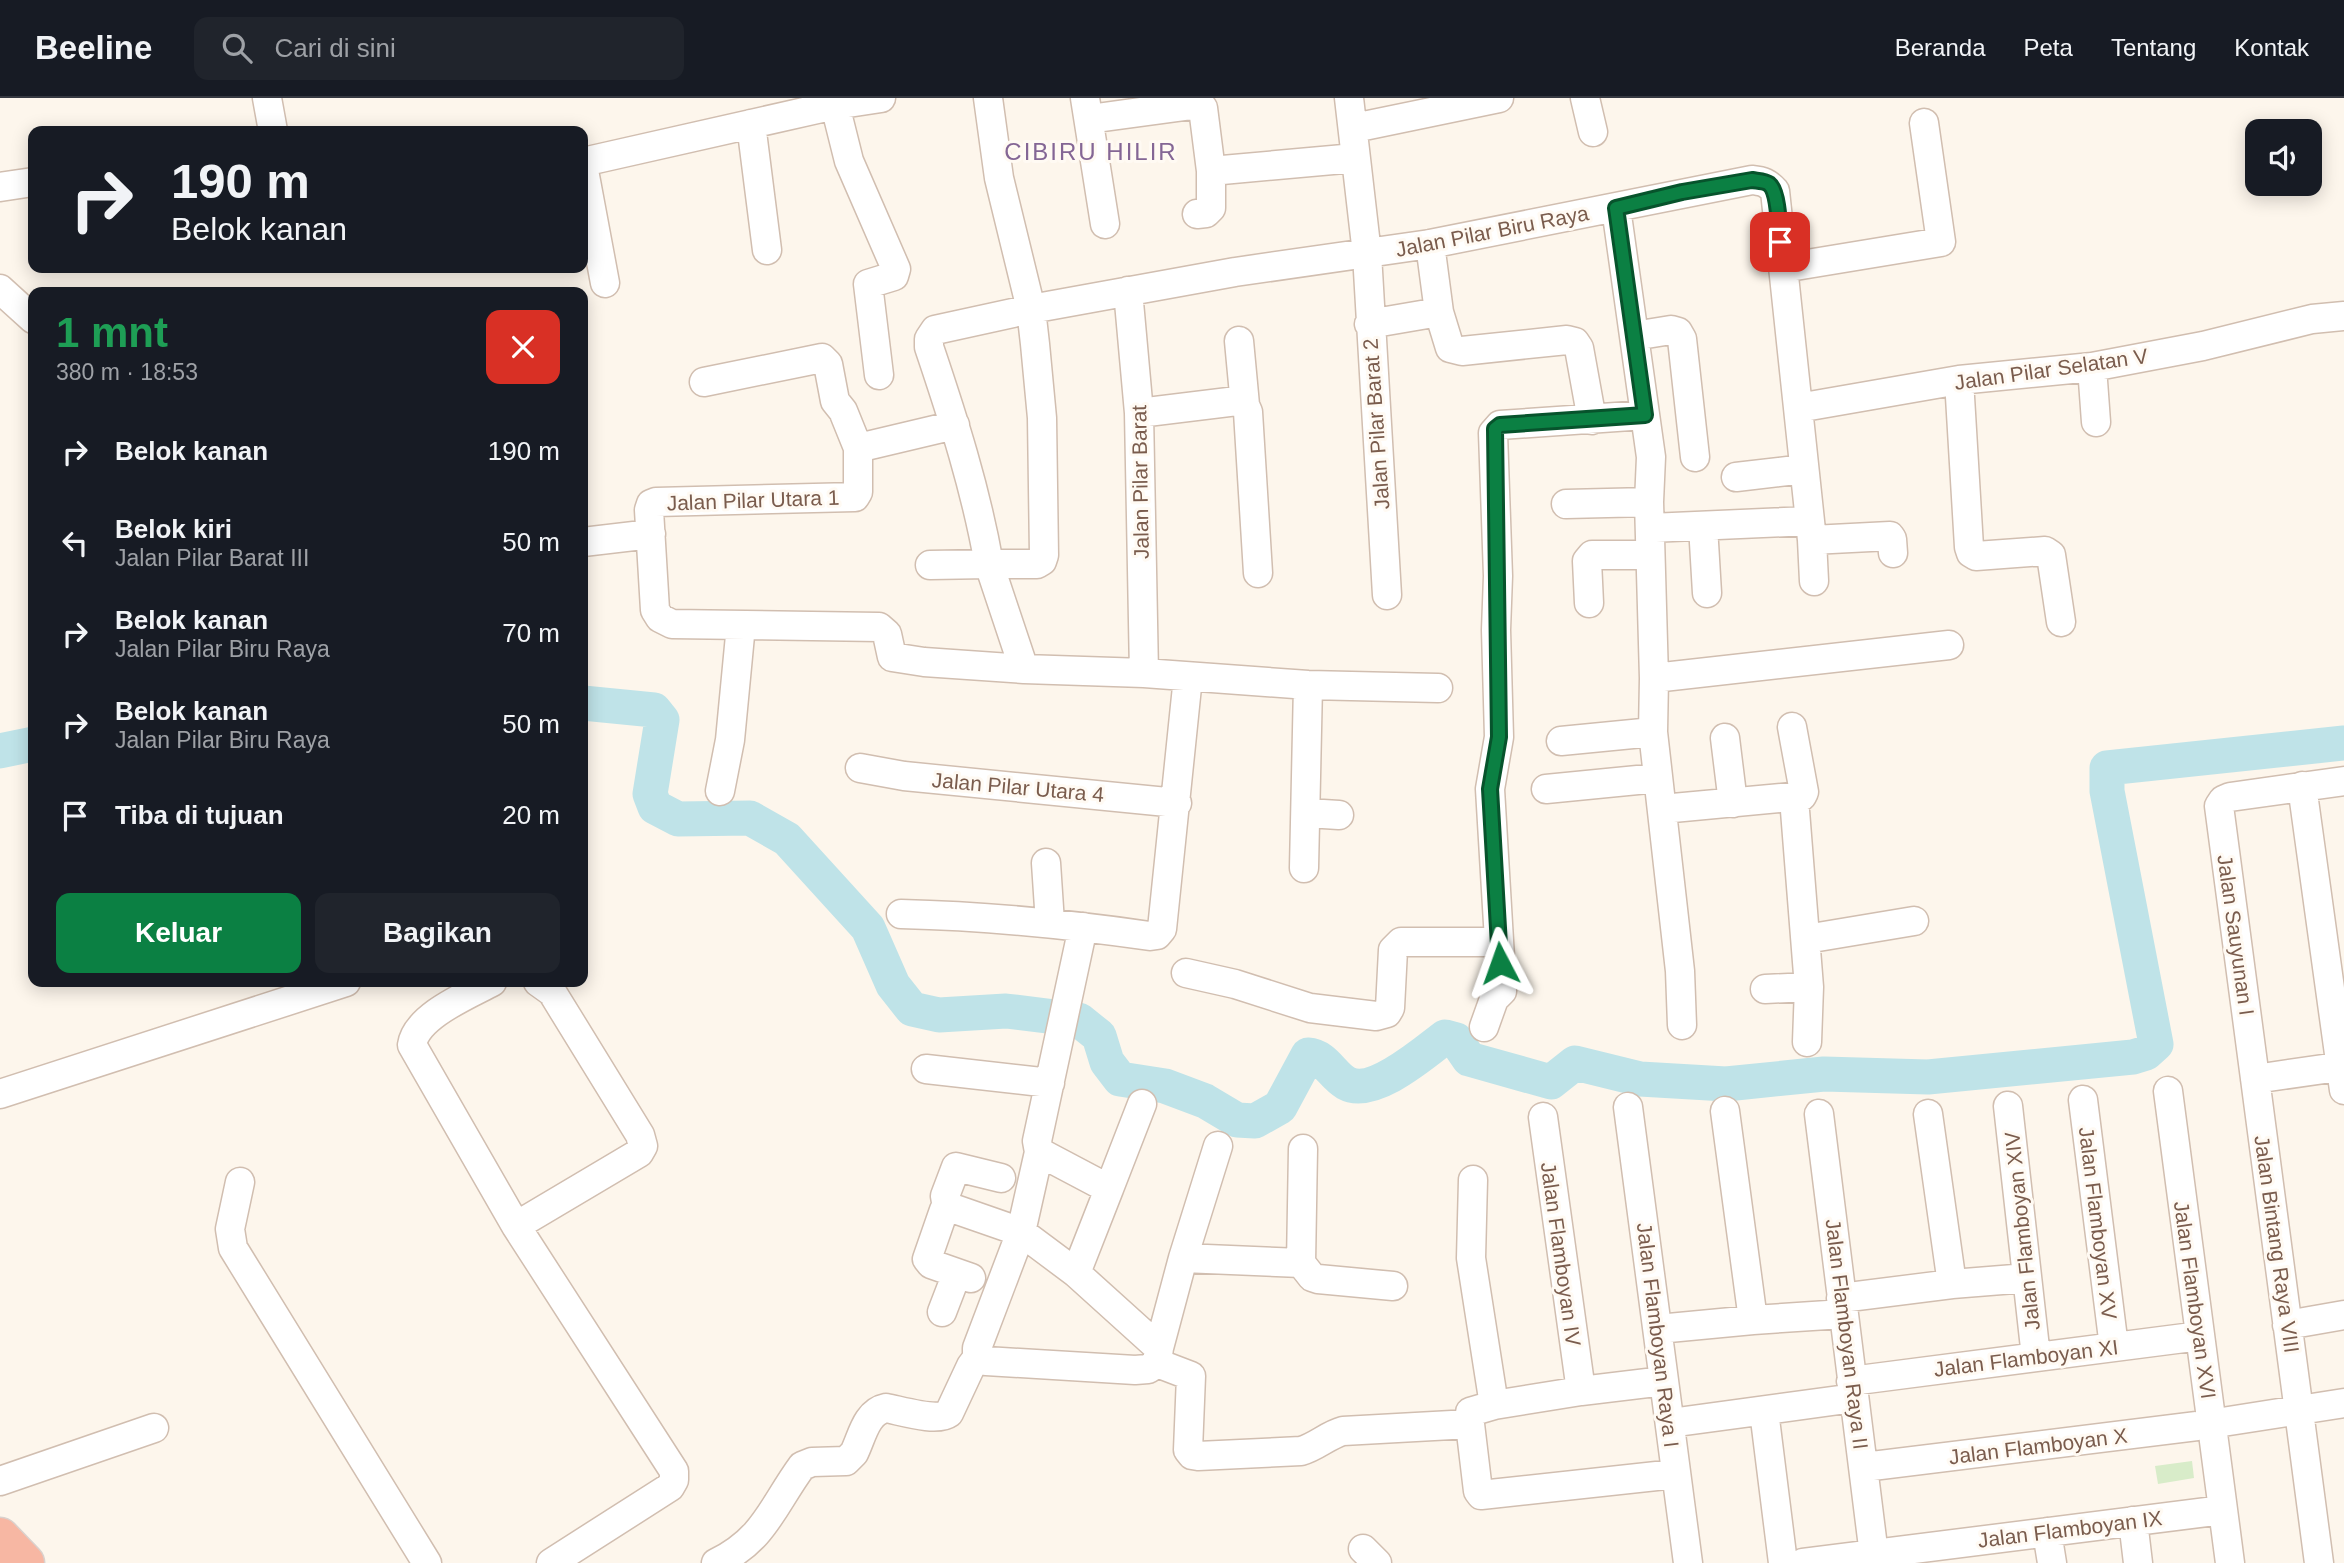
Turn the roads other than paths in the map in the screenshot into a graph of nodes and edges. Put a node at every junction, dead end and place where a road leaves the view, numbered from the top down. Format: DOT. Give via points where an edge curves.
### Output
graph roads {
  1 [pos="267,98"];
  2 [pos="881,98"];
  3 [pos="988,98"];
  4 [pos="1349,98"];
  5 [pos="1499,98"];
  6 [pos="1585,98"];
  7 [pos="1470,101"];
  8 [pos="846,102"];
  9 [pos="1087,109"];
  10 [pos="1924,123"];
  11 [pos="751,124"];
  12 [pos="272,126"];
  13 [pos="1354,128"];
  14 [pos="1593,132"];
  15 [pos="1355,158"];
  16 [pos="588,163"];
  17 [pos="1212,171"];
  18 [pos="28,183"];
  19 [pos="0,187"];
  20 [pos="588,191"];
  21 [pos="1616,208"];
  22 [pos="1197,214"];
  23 [pos="1105,224"];
  24 [pos="1430,244"];
  25 [pos="767,250"];
  26 [pos="1367,254"];
  27 [pos="1783,268"];
  28 [pos="605,284"];
  29 [pos="0,289"];
  30 [pos="1128,291"];
  31 [pos="1031,309"];
  32 [pos="1439,312"];
  33 [pos="28,314"];
  34 [pos="2344,316"];
  35 [pos="1369,324"];
  36 [pos="1634,336"];
  37 [pos="1239,341"];
  38 [pos="2092,367"];
  39 [pos="879,376"];
  40 [pos="1959,380"];
  41 [pos="704,382"];
  42 [pos="1245,405"];
  43 [pos="1798,408"];
  44 [pos="1139,413"];
  45 [pos="1645,415"];
  46 [pos="1592,420"];
  47 [pos="2096,422"];
  48 [pos="956,425"];
  49 [pos="858,448"];
  50 [pos="1695,457"];
  51 [pos="1804,469"];
  52 [pos="1736,477"];
  53 [pos="1566,504"];
  54 [pos="1703,526"];
  55 [pos="1650,528"];
  56 [pos="1811,530"];
  57 [pos="651,534"];
  58 [pos="588,541"];
  59 [pos="1893,553"];
  60 [pos="989,564"];
  61 [pos="930,565"];
  62 [pos="1258,573"];
  63 [pos="1814,581"];
  64 [pos="1707,593"];
  65 [pos="1387,595"];
  66 [pos="1589,603"];
  67 [pos="2061,622"];
  68 [pos="741,625"];
  69 [pos="1949,645"];
  70 [pos="1024,669"];
  71 [pos="1144,673"];
  72 [pos="1188,677"];
  73 [pos="1654,678"];
  74 [pos="1308,685"];
  75 [pos="1438,688"];
  76 [pos="1793,727"];
  77 [pos="1653,732"];
  78 [pos="1725,738"];
  79 [pos="1561,741"];
  80 [pos="860,768"];
  81 [pos="1658,778"];
  82 [pos="2344,781"];
  83 [pos="2302,786"];
  84 [pos="1546,789"];
  85 [pos="720,791"];
  86 [pos="1794,798"];
  87 [pos="1177,803"];
  88 [pos="1733,803"];
  89 [pos="1662,809"];
  90 [pos="1307,813"];
  91 [pos="1339,815"];
  92 [pos="1046,863"];
  93 [pos="1304,868"];
  94 [pos="901,914"];
  95 [pos="1914,920"];
  96 [pos="1050,923"];
  97 [pos="1083,927"];
  98 [pos="1806,939"];
  99 [pos="1498,942"];
  100 [pos="1186,973"];
  101 [pos="1809,986"];
  102 [pos="331,987"];
  103 [pos="483,987"];
  104 [pos="545,987"];
  105 [pos="1765,989"];
  106 [pos="1682,1025"];
  107 [pos="1484,1027"];
  108 [pos="1807,1041"];
  109 [pos="926,1069"];
  110 [pos="2343,1074"];
  111 [pos="2255,1079"];
  112 [pos="1050,1083"];
  113 [pos="2168,1091"];
  114 [pos="0,1094"];
  115 [pos="2083,1100"];
  116 [pos="1142,1104"];
  117 [pos="2008,1106"];
  118 [pos="1628,1107"];
  119 [pos="1725,1111"];
  120 [pos="1819,1114"];
  121 [pos="1928,1114"];
  122 [pos="1543,1117"];
  123 [pos="1217,1146"];
  124 [pos="1303,1149"];
  125 [pos="1039,1152"];
  126 [pos="1001,1178"];
  127 [pos="1473,1180"];
  128 [pos="240,1182"];
  129 [pos="1109,1189"];
  130 [pos="947,1208"];
  131 [pos="516,1226"];
  132 [pos="1021,1231"];
  133 [pos="1183,1258"];
  134 [pos="1301,1263"];
  135 [pos="1076,1273"];
  136 [pos="2027,1278"];
  137 [pos="1952,1284"];
  138 [pos="1392,1286"];
  139 [pos="1842,1306"];
  140 [pos="942,1312"];
  141 [pos="2344,1315"];
  142 [pos="1753,1320"];
  143 [pos="2287,1325"];
  144 [pos="1658,1329"];
  145 [pos="2200,1336"];
  146 [pos="2114,1347"];
  147 [pos="1158,1356"];
  148 [pos="2036,1357"];
  149 [pos="977,1358"];
  150 [pos="1664,1381"];
  151 [pos="1853,1390"];
  152 [pos="1581,1391"];
  153 [pos="2344,1403"];
  154 [pos="1494,1405"];
  155 [pos="2299,1408"];
  156 [pos="1764,1410"];
  157 [pos="1670,1423"];
  158 [pos="2212,1423"];
  159 [pos="1470,1424"];
  160 [pos="154,1429"];
  161 [pos="1864,1467"];
  162 [pos="1675,1474"];
  163 [pos="0,1481"];
  164 [pos="2223,1510"];
  165 [pos="2133,1521"];
  166 [pos="2047,1532"];
  167 [pos="0,1537"];
  168 [pos="1964,1553"];
  169 [pos="1875,1559"];
  170 [pos="25,1563"];
  171 [pos="427,1563"];
  172 [pos="551,1563"];
  173 [pos="716,1563"];
  174 [pos="1688,1563"];
  175 [pos="1783,1563"];
  176 [pos="1803,1563"];
  177 [pos="2052,1563"];
  178 [pos="2138,1563"];
  179 [pos="2230,1563"];
  180 [pos="2319,1563"];
  1 -- 12 [label="street"];
  2 -- 8 [label="street"];
  3 -- 31 [label="street" via="999,178"];
  4 -- 13 [label="street, Jalan Pilar Barat 2"];
  5 -- 7 [label="street"];
  6 -- 14 [label="street"];
  7 -- 13 [label="street"];
  8 -- 11 [label="street"];
  8 -- 39 [label="street" via="849,161 896,269 894,276 868,284"];
  9 -- 17 [label="street" via="1200,104"];
  9 -- 23 [label="street"];
  10 -- 27 [label="street" via="1941,242"];
  11 -- 16 [label="street"];
  11 -- 25 [label="street"];
  13 -- 15 [label="street, Jalan Pilar Barat 2"];
  15 -- 17 [label="street"];
  15 -- 26 [label="street, Jalan Pilar Barat 2"];
  17 -- 22 [label="street" via="1211,208"];
  18 -- 19 [label="street"];
  20 -- 28 [label="street"];
  21 -- 24 [label="street, Jalan Pilar Biru Raya"];
  21 -- 27 [label="street, Jalan Pilar Biru Raya" via="1682,192 1762,181 1774,191"];
  21 -- 36 [label="street"];
  24 -- 26 [label="street, Jalan Pilar Biru Raya"];
  24 -- 32 [label="street"];
  26 -- 30 [label="street, Jalan Pilar Biru Raya"];
  26 -- 35 [label="street, Jalan Pilar Barat 2"];
  27 -- 43 [label="street, Jalan Pilar Biru Raya"];
  29 -- 33 [label="street"];
  30 -- 31 [label="street, Jalan Pilar Biru Raya"];
  30 -- 44 [label="street, Jalan Pilar Barat"];
  31 -- 48 [label="street, Jalan Pilar Biru Raya" via="931,334 929,347"];
  31 -- 60 [label="street" via="1042,418 1044,555 1037,564"];
  32 -- 35 [label="street"];
  32 -- 46 [label="street" via="1447,345 1454,351 1575,342"];
  34 -- 38 [label="street, Jalan Pilar Selatan V"];
  35 -- 65 [label="street, Jalan Pilar Barat 2"];
  36 -- 45 [label="street"];
  36 -- 50 [label="street" via="1671,330 1682,339"];
  37 -- 42 [label="street"];
  38 -- 40 [label="street, Jalan Pilar Selatan V"];
  38 -- 47 [label="street"];
  40 -- 43 [label="street, Jalan Pilar Selatan V"];
  40 -- 67 [label="street" via="1971,553 2045,551 2051,555"];
  41 -- 49 [label="street" via="817,358 826,360 832,395"];
  42 -- 44 [label="street" via="1237,401"];
  42 -- 62 [label="street"];
  43 -- 51 [label="street, Jalan Pilar Biru Raya"];
  44 -- 71 [label="street, Jalan Pilar Barat"];
  45 -- 46 [label="street"];
  45 -- 55 [label="street" via="1651,457"];
  46 -- 99 [label="street" via="1500,425 1493,433 1499,737 1490,789"];
  48 -- 49 [label="street"];
  48 -- 60 [label="street"];
  49 -- 57 [label="street, Jalan Pilar Utara 1" via="855,497 656,502 649,510"];
  51 -- 52 [label="street"];
  51 -- 56 [label="street, Jalan Pilar Biru Raya"];
  53 -- 55 [label="street"];
  54 -- 55 [label="street"];
  54 -- 56 [label="street"];
  54 -- 64 [label="street"];
  55 -- 66 [label="street" via="1589,557"];
  55 -- 73 [label="street"];
  56 -- 59 [label="street" via="1890,536"];
  56 -- 63 [label="street, Jalan Pilar Biru Raya"];
  57 -- 58 [label="street"];
  57 -- 68 [label="street, Jalan Pilar Utara 1" via="655,610 660,618 672,624"];
  60 -- 61 [label="street"];
  60 -- 70 [label="street"];
  68 -- 70 [label="street" via="879,627 887,634 895,659"];
  68 -- 85 [label="street" via="730,740"];
  69 -- 73 [label="street"];
  70 -- 71 [label="street"];
  71 -- 72 [label="street"];
  72 -- 74 [label="street"];
  72 -- 87 [label="street"];
  73 -- 77 [label="street"];
  74 -- 75 [label="street"];
  74 -- 90 [label="street"];
  76 -- 86 [label="street" via="1804,792"];
  77 -- 79 [label="street"];
  77 -- 81 [label="street"];
  78 -- 88 [label="street"];
  80 -- 87 [label="street, Jalan Pilar Utara 4"];
  81 -- 84 [label="street"];
  81 -- 89 [label="street"];
  82 -- 83 [label="street"];
  83 -- 110 [label="street"];
  83 -- 111 [label="street, Jalan Sauyunan I" via="2230,797 2219,806"];
  86 -- 88 [label="street"];
  86 -- 98 [label="street"];
  87 -- 97 [label="street" via="1162,929 1150,936"];
  88 -- 89 [label="street"];
  89 -- 106 [label="street"];
  90 -- 91 [label="street"];
  90 -- 93 [label="street"];
  92 -- 96 [label="street"];
  94 -- 96 [label="street"];
  95 -- 98 [label="street"];
  96 -- 97 [label="street"];
  97 -- 112 [label="street"];
  98 -- 101 [label="street"];
  99 -- 100 [label="street" via="1401,942 1392,950 1390,1008 1376,1016 1310,1008"];
  99 -- 107 [label="street" via="1503,992 1494,999"];
  101 -- 105 [label="street"];
  101 -- 108 [label="street"];
  102 -- 114 [label="street"];
  103 -- 131 [label="street" via="419,1027 412,1045"];
  104 -- 131 [label="street" via="643,1146 639,1153"];
  109 -- 112 [label="street"];
  110 -- 111 [label="street"];
  111 -- 143 [label="street, Jalan Bintang Raya VIII"];
  112 -- 125 [label="street" via="1037,1141"];
  113 -- 145 [label="street, Jalan Flamboyan XVI"];
  115 -- 146 [label="street, Jalan Flamboyan XV"];
  116 -- 129 [label="street"];
  117 -- 136 [label="street, Jalan Flamboyan XIV"];
  118 -- 144 [label="street, Jalan Flamboyan Raya I"];
  119 -- 142 [label="street"];
  120 -- 139 [label="street, Jalan Flamboyan Raya II"];
  121 -- 137 [label="street"];
  122 -- 152 [label="street, Jalan Flamboyan IV"];
  123 -- 133 [label="street"];
  124 -- 134 [label="street"];
  125 -- 129 [label="street"];
  125 -- 132 [label="street"];
  126 -- 130 [label="street" via="956,1167 945,1196"];
  127 -- 154 [label="street" via="1471,1258"];
  128 -- 171 [label="street" via="230,1229 233,1248"];
  129 -- 135 [label="street"];
  130 -- 132 [label="street"];
  130 -- 140 [label="street" via="927,1259 964,1276"];
  131 -- 172 [label="street" via="674,1471 670,1487"];
  132 -- 135 [label="street"];
  132 -- 149 [label="street"];
  133 -- 134 [label="street"];
  133 -- 147 [label="street"];
  134 -- 138 [label="street" via="1318,1279"];
  135 -- 147 [label="street"];
  136 -- 137 [label="street"];
  136 -- 148 [label="street, Jalan Flamboyan XIV"];
  137 -- 139 [label="street"];
  139 -- 142 [label="street"];
  139 -- 151 [label="street, Jalan Flamboyan Raya II"];
  141 -- 143 [label="street"];
  142 -- 144 [label="street"];
  143 -- 155 [label="street, Jalan Bintang Raya VIII"];
  144 -- 150 [label="street, Jalan Flamboyan Raya I"];
  145 -- 146 [label="street, Jalan Flamboyan XI"];
  145 -- 158 [label="street, Jalan Flamboyan XVI"];
  146 -- 148 [label="street, Jalan Flamboyan XI"];
  147 -- 149 [label="street" via="1142,1370"];
  147 -- 159 [label="street" via="1191,1376 1188,1450 1192,1455 1301,1451 1343,1431"];
  148 -- 151 [label="street, Jalan Flamboyan XI"];
  149 -- 173 [label="street" via="949,1413 935,1417 879,1410 850,1458 802,1466 744,1548"];
  150 -- 152 [label="street"];
  150 -- 157 [label="street, Jalan Flamboyan Raya I"];
  151 -- 156 [label="street, Jalan Flamboyan XI"];
  151 -- 161 [label="street, Jalan Flamboyan Raya II"];
  152 -- 154 [label="street"];
  153 -- 155 [label="street, Jalan Flamboyan X"];
  154 -- 159 [label="street" via="1470,1412"];
  155 -- 158 [label="street, Jalan Flamboyan X"];
  155 -- 180 [label="street, Jalan Bintang Raya VIII"];
  156 -- 157 [label="street, Jalan Flamboyan XI"];
  156 -- 175 [label="street"];
  157 -- 162 [label="street, Jalan Flamboyan Raya I"];
  158 -- 161 [label="street, Jalan Flamboyan X"];
  158 -- 164 [label="street, Jalan Flamboyan XVI"];
  159 -- 162 [label="street" via="1481,1495"];
  160 -- 163 [label="street"];
  161 -- 169 [label="street, Jalan Flamboyan Raya II"];
  162 -- 174 [label="street, Jalan Flamboyan Raya I"];
  164 -- 165 [label="street, Jalan Flamboyan IX"];
  164 -- 179 [label="street, Jalan Flamboyan XVI"];
  165 -- 166 [label="street, Jalan Flamboyan IX"];
  165 -- 178 [label="street"];
  166 -- 168 [label="street, Jalan Flamboyan IX"];
  166 -- 177 [label="street"];
  167 -- 170 [label="highway"];
  168 -- 169 [label="street, Jalan Flamboyan IX"];
  169 -- 176 [label="street, Jalan Flamboyan IX"];
}
